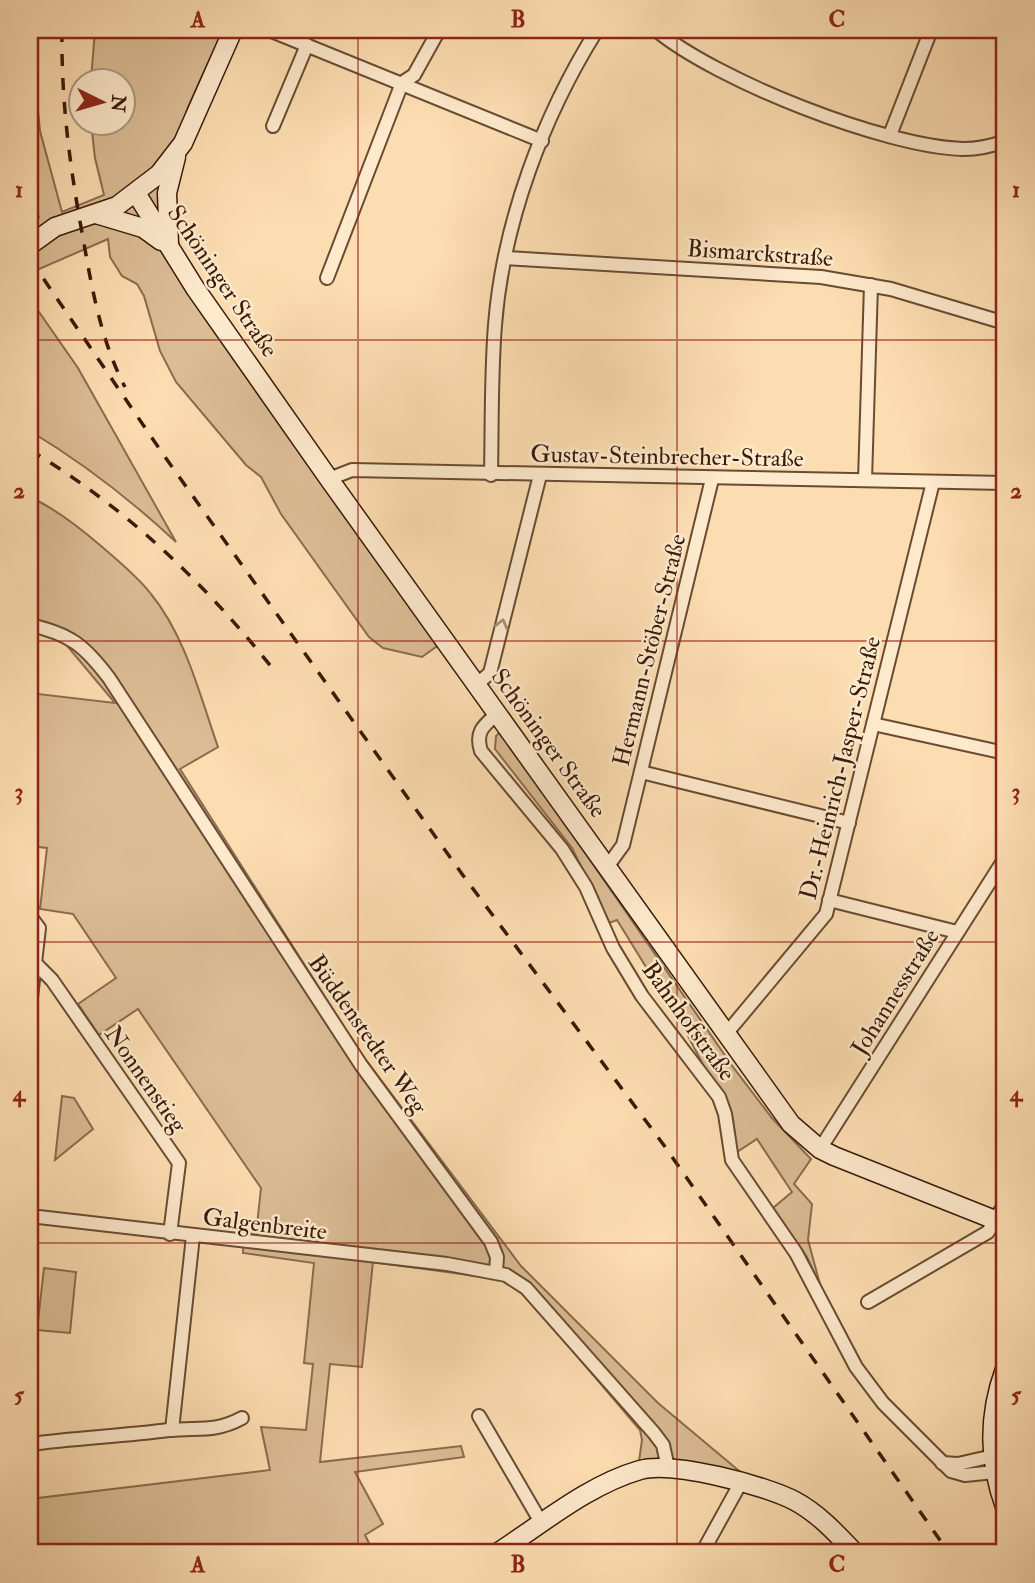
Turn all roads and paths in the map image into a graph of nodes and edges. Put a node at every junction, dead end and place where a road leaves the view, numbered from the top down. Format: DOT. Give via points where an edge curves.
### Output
graph roads {
  1 [pos="233,30"];
  2 [pos="269,30"];
  3 [pos="439,30"];
  4 [pos="597,30"];
  5 [pos="931,30"];
  6 [pos="656,31"];
  7 [pos="307,45"];
  8 [pos="402,83"];
  9 [pos="273,126"];
  10 [pos="890,135"];
  11 [pos="542,141"];
  12 [pos="1005,141"];
  13 [pos="177,152"];
  14 [pos="136,193"];
  15 [pos="96,214"];
  16 [pos="30,245"];
  17 [pos="169,247"];
  18 [pos="506,258"];
  19 [pos="327,278"];
  20 [pos="872,285"];
  21 [pos="1005,323"];
  22 [pos="491,475"];
  23 [pos="540,475"];
  24 [pos="329,479"];
  25 [pos="712,479"];
  26 [pos="865,480"];
  27 [pos="933,482"];
  28 [pos="1005,483"];
  29 [pos="30,625"];
  30 [pos="476,685"];
  31 [pos="497,714"];
  32 [pos="873,724"];
  33 [pos="1005,753"];
  34 [pos="641,772"];
  35 [pos="849,823"];
  36 [pos="1005,858"];
  37 [pos="607,867"];
  38 [pos="829,900"];
  39 [pos="30,916"];
  40 [pos="957,932"];
  41 [pos="35,963"];
  42 [pos="30,1006"];
  43 [pos="726,1034"];
  44 [pos="820,1149"];
  45 [pos="1005,1203"];
  46 [pos="30,1216"];
  47 [pos="1001,1223"];
  48 [pos="170,1234"];
  49 [pos="193,1236"];
  50 [pos="496,1272"];
  51 [pos="868,1302"];
  52 [pos="1005,1369"];
  53 [pos="479,1416"];
  54 [pos="242,1418"];
  55 [pos="172,1430"];
  56 [pos="30,1444"];
  57 [pos="994,1464"];
  58 [pos="668,1468"];
  59 [pos="740,1483"];
  60 [pos="1005,1507"];
  61 [pos="542,1524"];
  62 [pos="497,1553"];
  63 [pos="702,1553"];
  64 [pos="855,1553"];
  1 -- 13 [label="main road"];
  2 -- 7 [label="street"];
  3 -- 8 [label="street" via="414,75"];
  4 -- 11 [label="street"];
  5 -- 10 [label="street"];
  6 -- 10 [label="street" via="771,94"];
  7 -- 8 [label="street"];
  7 -- 9 [label="street"];
  8 -- 11 [label="street"];
  8 -- 19 [label="street"];
  10 -- 12 [label="street" via="957,148"];
  11 -- 18 [label="street"];
  13 -- 14 [label="main road"];
  13 -- 17 [label="main road" via="167,193"];
  14 -- 15 [label="main road"];
  14 -- 17 [label="main road, Schöninger Straße"];
  15 -- 16 [label="main road" via="55,227"];
  15 -- 17 [label="main road" via="143,228"];
  17 -- 24 [label="main road, Schöninger Straße"];
  18 -- 20 [label="street, Bismarckstraße" via="821,277"];
  18 -- 22 [label="street" via="495,326"];
  20 -- 21 [label="street, Bismarckstraße"];
  20 -- 26 [label="street"];
  22 -- 23 [label="street, Gustav-Steinbrecher-Straße"];
  22 -- 24 [label="street, Gustav-Steinbrecher-Straße" via="352,470"];
  23 -- 25 [label="street, Gustav-Steinbrecher-Straße"];
  30 -- 23 [label="street, one-way" via="490,673"];
  24 -- 30 [label="main road, Schöninger Straße"];
  25 -- 26 [label="street, Gustav-Steinbrecher-Straße"];
  25 -- 34 [label="street, Hermann-Stöber-Straße"];
  26 -- 27 [label="street, Gustav-Steinbrecher-Straße"];
  27 -- 28 [label="street, Gustav-Steinbrecher-Straße"];
  27 -- 32 [label="street, Dr.-Heinrich-Jasper-Straße"];
  29 -- 50 [label="street, Büddenstedter Weg" via="63,633 75,641 109,678 361,1065 491,1242"];
  30 -- 31 [label="main road, Schöninger Straße"];
  31 -- 37 [label="main road, Schöninger Straße"];
  31 -- 57 [label="street, Bahnhofstraße" via="479,731 481,751 562,849 642,996 719,1097 732,1160 796,1253 856,1367 883,1403 943,1463"];
  32 -- 33 [label="street"];
  32 -- 35 [label="street, Dr.-Heinrich-Jasper-Straße"];
  34 -- 35 [label="street"];
  34 -- 37 [label="street, Hermann-Stöber-Straße" via="623,845"];
  35 -- 38 [label="street, Dr.-Heinrich-Jasper-Straße"];
  36 -- 40 [label="street, Johannesstraße"];
  37 -- 43 [label="main road, Schöninger Straße"];
  38 -- 40 [label="street"];
  38 -- 43 [label="street, Dr.-Heinrich-Jasper-Straße" via="814,931"];
  39 -- 41 [label="street" via="39,928"];
  40 -- 44 [label="street, Johannesstraße"];
  41 -- 42 [label="street"];
  41 -- 48 [label="street, Nonnenstieg" via="52,980 179,1163"];
  43 -- 44 [label="main road, Schöninger Straße" via="786,1118"];
  44 -- 47 [label="main road, Schöninger Straße"];
  45 -- 47 [label="street"];
  46 -- 48 [label="street, Galgenbreite"];
  47 -- 51 [label="street"];
  48 -- 49 [label="street, Galgenbreite"];
  49 -- 50 [label="street, Galgenbreite"];
  49 -- 55 [label="street"];
  50 -- 58 [label="street" via="519,1281 654,1433 663,1446"];
  52 -- 57 [label="main road" via="993,1412"];
  53 -- 61 [label="street"];
  54 -- 55 [label="street" via="223,1428"];
  55 -- 56 [label="street"];
  57 -- 60 [label="main road"];
  58 -- 59 [label="main road"];
  58 -- 61 [label="main road" via="643,1469 603,1485"];
  59 -- 63 [label="street"];
  59 -- 64 [label="main road" via="795,1502 816,1515"];
  61 -- 62 [label="main road"];
}
